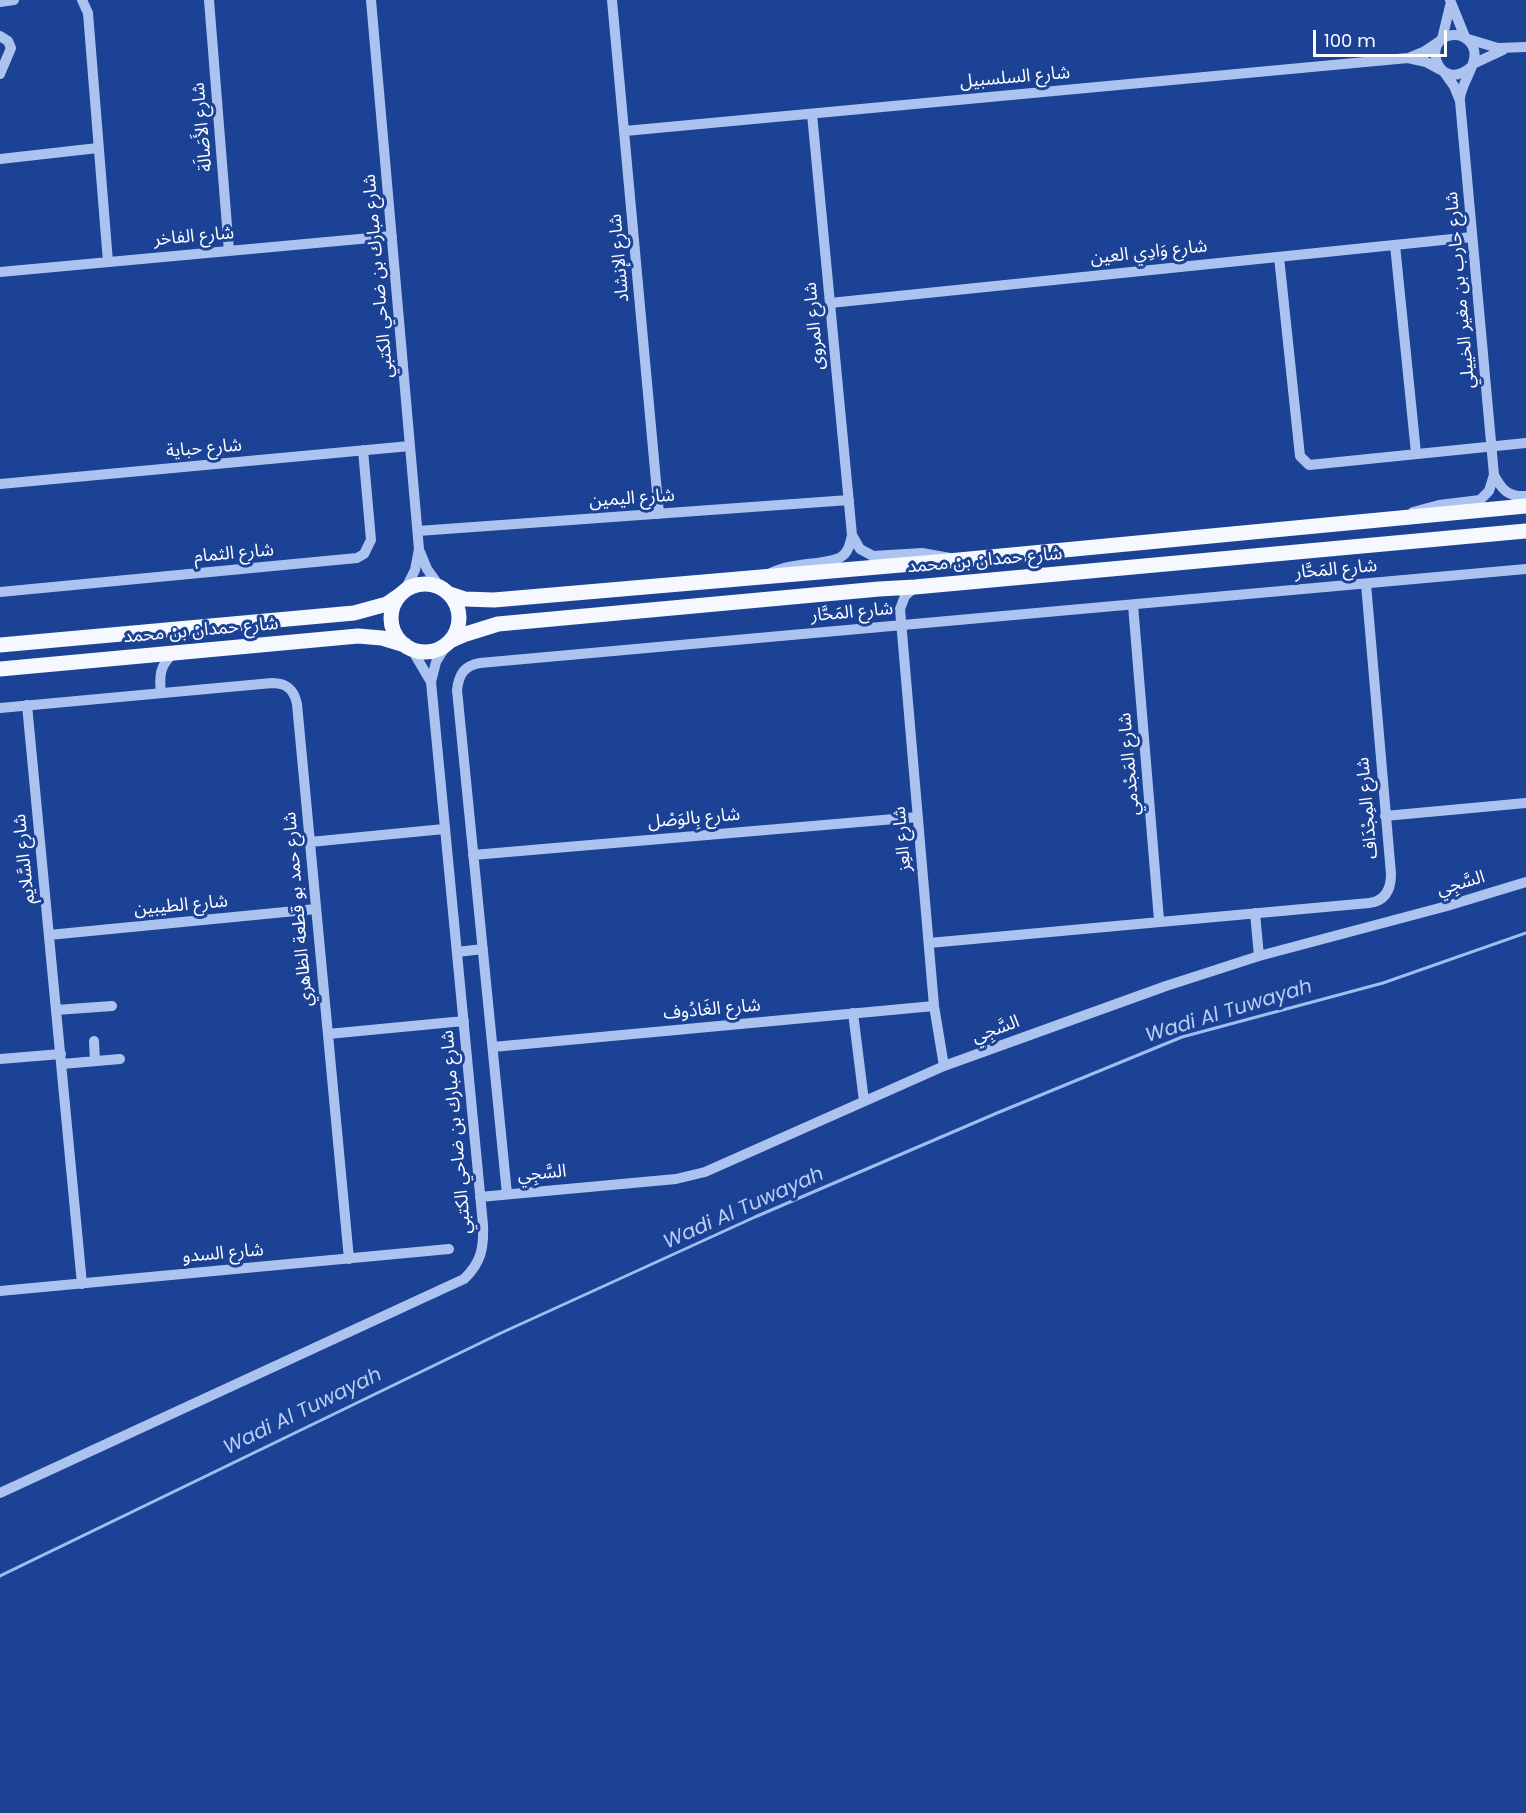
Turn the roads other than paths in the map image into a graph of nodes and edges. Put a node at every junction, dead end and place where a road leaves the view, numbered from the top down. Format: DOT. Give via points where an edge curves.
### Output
graph roads {
  1 [pos="14,0"];
  2 [pos="82,0"];
  3 [pos="209,0"];
  4 [pos="371,0"];
  5 [pos="612,0"];
  6 [pos="1450,1"];
  7 [pos="0,2"];
  8 [pos="0,36"];
  9 [pos="1466,38"];
  10 [pos="1441,40"];
  11 [pos="1526,47"];
  12 [pos="1509,48"];
  13 [pos="1408,58"];
  14 [pos="1472,65"];
  15 [pos="1443,71"];
  16 [pos="0,74"];
  17 [pos="1460,101"];
  18 [pos="812,114"];
  19 [pos="624,130"];
  20 [pos="98,148"];
  21 [pos="0,159"];
  22 [pos="392,236"];
  23 [pos="1472,237"];
  24 [pos="1395,245"];
  25 [pos="229,251"];
  26 [pos="1279,257"];
  27 [pos="108,262"];
  28 [pos="0,272"];
  29 [pos="830,303"];
  30 [pos="1526,443"];
  31 [pos="1492,445"];
  32 [pos="410,446"];
  33 [pos="363,450"];
  34 [pos="1416,453"];
  35 [pos="1494,476"];
  36 [pos="0,484"];
  37 [pos="1526,496"];
  38 [pos="849,500"];
  39 [pos="1526,506"];
  40 [pos="659,514"];
  41 [pos="1402,518"];
  42 [pos="418,531"];
  43 [pos="1526,531"];
  44 [pos="852,535"];
  45 [pos="419,549"];
  46 [pos="959,560"];
  47 [pos="1526,569"];
  48 [pos="765,576"];
  49 [pos="1366,584"];
  50 [pos="915,587"];
  51 [pos="879,589"];
  52 [pos="445,591"];
  53 [pos="0,592"];
  54 [pos="403,592"];
  55 [pos="1133,605"];
  56 [pos="900,609"];
  57 [pos="901,626"];
  58 [pos="448,643"];
  59 [pos="0,645"];
  60 [pos="408,647"];
  61 [pos="173,654"];
  62 [pos="141,656"];
  63 [pos="0,669"];
  64 [pos="159,675"];
  65 [pos="431,682"];
  66 [pos="160,693"];
  67 [pos="27,705"];
  68 [pos="0,708"];
  69 [pos="1526,803"];
  70 [pos="1385,816"];
  71 [pos="918,817"];
  72 [pos="444,829"];
  73 [pos="309,842"];
  74 [pos="473,855"];
  75 [pos="1526,882"];
  76 [pos="316,909"];
  77 [pos="1255,913"];
  78 [pos="1159,920"];
  79 [pos="49,935"];
  80 [pos="929,943"];
  81 [pos="483,949"];
  82 [pos="457,952"];
  83 [pos="1259,956"];
  84 [pos="112,1006"];
  85 [pos="934,1006"];
  86 [pos="56,1010"];
  87 [pos="853,1013"];
  88 [pos="464,1021"];
  89 [pos="328,1034"];
  90 [pos="94,1041"];
  91 [pos="493,1047"];
  92 [pos="0,1059"];
  93 [pos="61,1059"];
  94 [pos="120,1059"];
  95 [pos="95,1061"];
  96 [pos="944,1066"];
  97 [pos="864,1101"];
  98 [pos="507,1194"];
  99 [pos="480,1197"];
  100 [pos="450,1249"];
  101 [pos="349,1259"];
  102 [pos="82,1284"];
  103 [pos="0,1291"];
  104 [pos="0,1493"];
  1 -- 7 [label="street"];
  2 -- 20 [label="street" via="88,13"];
  3 -- 25 [label="street, شارع الأَصَالَة"];
  4 -- 22 [label="street, شارع مبارك بن ضاحي الكتبي"];
  5 -- 19 [label="street, شارع الإنشاد"];
  6 -- 9 [label="street"];
  6 -- 10 [label="street"];
  8 -- 16 [label="street" via="11,48"];
  9 -- 10 [label="street" via="1453,35"];
  9 -- 12 [label="street"];
  9 -- 14 [label="street" via="1474,48"];
  10 -- 13 [label="street, شارع السلسبيل"];
  10 -- 15 [label="street" via="1435,53"];
  11 -- 12 [label="street"];
  12 -- 14 [label="street"];
  13 -- 15 [label="street, شارع السلسبيل"];
  13 -- 18 [label="street, شارع السلسبيل"];
  14 -- 15 [label="street" via="1458,74"];
  14 -- 17 [label="street, شارع حارب بن مغير الخييلي"];
  15 -- 17 [label="street, شارع حارب بن مغير الخييلي"];
  17 -- 23 [label="street, شارع حارب بن مغير الخييلي"];
  18 -- 19 [label="street, شارع السلسبيل"];
  18 -- 29 [label="street, شارع المروى"];
  19 -- 40 [label="street, شارع الإنشاد"];
  20 -- 21 [label="street"];
  20 -- 27 [label="street"];
  22 -- 25 [label="street, شارع الفاخر"];
  22 -- 32 [label="street, شارع مبارك بن ضاحي الكتبي"];
  23 -- 24 [label="street, شارع وَادِي العين"];
  23 -- 31 [label="street, شارع حارب بن مغير الخييلي"];
  24 -- 26 [label="street, شارع وَادِي العين"];
  24 -- 34 [label="street"];
  25 -- 27 [label="street, شارع الفاخر"];
  26 -- 29 [label="street, شارع وَادِي العين"];
  26 -- 34 [label="street" via="1299,456 1309,465"];
  27 -- 28 [label="street, شارع الفاخر"];
  29 -- 38 [label="street, شارع المروى"];
  30 -- 31 [label="street"];
  31 -- 34 [label="street"];
  31 -- 35 [label="street, شارع حارب بن مغير الخييلي"];
  32 -- 33 [label="street, شارع حباية"];
  32 -- 42 [label="street, شارع مبارك بن ضاحي الكتبي"];
  33 -- 36 [label="street, شارع حباية"];
  33 -- 53 [label="street, شارع الثمام" via="371,540 364,554 357,558"];
  35 -- 37 [label="street" via="1508,494"];
  35 -- 41 [label="street" via="1490,491 1480,500 1429,507"];
  38 -- 40 [label="street, شارع اليمين"];
  38 -- 44 [label="street, شارع المروى"];
  39 -- 41 [label="main road, شارع حمدان بن محمد"];
  40 -- 42 [label="street, شارع اليمين"];
  41 -- 46 [label="main road, شارع حمدان بن محمد"];
  42 -- 45 [label="street, شارع مبارك بن ضاحي الكتبي"];
  43 -- 50 [label="main road, شارع حمدان بن محمد"];
  44 -- 46 [label="street" via="860,549 873,556 921,553"];
  44 -- 48 [label="street" via="846,552 836,559 788,566"];
  45 -- 52 [label="street, شارع مبارك بن ضاحي الكتبي" via="427,569"];
  45 -- 54 [label="street, شارع مبارك بن ضاحي الكتبي" via="415,570"];
  46 -- 48 [label="main road, شارع حمدان بن محمد"];
  47 -- 49 [label="street, شارع المَحَّار"];
  48 -- 52 [label="main road, شارع حمدان بن محمد" via="494,600 465,599"];
  49 -- 55 [label="street, شارع المَحَّار"];
  49 -- 70 [label="street, شارع المِجْدَاف"];
  50 -- 51 [label="main road, شارع حمدان بن محمد"];
  50 -- 56 [label="street" via="905,596"];
  51 -- 56 [label="street"];
  51 -- 58 [label="main road, شارع حمدان بن محمد" via="498,624"];
  52 -- 54 [label="main road" via="422,584"];
  52 -- 58 [label="main road" via="459,613 456,633"];
  54 -- 59 [label="main road, شارع حمدان بن محمد" via="387,604 354,613"];
  54 -- 60 [label="main road" via="394,604 392,626"];
  55 -- 57 [label="street, شارع المَحَّار"];
  55 -- 78 [label="street, شارع المَجْدمي"];
  56 -- 57 [label="street, شارع العِز"];
  57 -- 71 [label="street, شارع العِز"];
  57 -- 74 [label="street, شارع المَحَّار" via="480,663 466,668 457,690"];
  58 -- 60 [label="main road" via="429,651"];
  58 -- 65 [label="street, شارع مبارك بن ضاحي الكتبي" via="436,662"];
  60 -- 61 [label="main road, شارع حمدان بن محمد" via="382,638 358,636"];
  60 -- 65 [label="street, شارع مبارك بن ضاحي الكتبي"];
  61 -- 62 [label="main road, شارع حمدان بن محمد"];
  61 -- 64 [label="street"];
  62 -- 63 [label="main road, شارع حمدان بن محمد"];
  62 -- 64 [label="street"];
  64 -- 66 [label="street"];
  65 -- 72 [label="street, شارع مبارك بن ضاحي الكتبي"];
  66 -- 67 [label="street, شارع حمد بو قطعة الظاهري"];
  66 -- 73 [label="street, شارع حمد بو قطعة الظاهري" via="276,683 292,691 297,704"];
  67 -- 68 [label="street, شارع حمد بو قطعة الظاهري"];
  67 -- 79 [label="street, شارع السَّلايم"];
  69 -- 70 [label="street"];
  70 -- 77 [label="street, شارع المِجْدَاف" via="1391,880 1380,900"];
  71 -- 74 [label="street, شارع بِالوَصْل"];
  71 -- 80 [label="street, شارع العِز"];
  72 -- 73 [label="street"];
  72 -- 82 [label="street, شارع مبارك بن ضاحي الكتبي"];
  73 -- 76 [label="street, شارع حمد بو قطعة الظاهري"];
  74 -- 81 [label="street, شارع المَحَّار"];
  75 -- 83 [label="street, السَّجِي"];
  76 -- 79 [label="street, شارع الطيبين"];
  76 -- 89 [label="street, شارع حمد بو قطعة الظاهري"];
  77 -- 78 [label="street, شارع المِجْدَاف"];
  77 -- 83 [label="street"];
  78 -- 80 [label="street, شارع المِجْدَاف"];
  79 -- 86 [label="street, شارع السَّلايم"];
  80 -- 85 [label="street, شارع العِز"];
  81 -- 82 [label="street"];
  81 -- 91 [label="street, شارع المَحَّار"];
  82 -- 88 [label="street, شارع مبارك بن ضاحي الكتبي"];
  83 -- 96 [label="street, السَّجِي"];
  84 -- 86 [label="street"];
  85 -- 87 [label="street, شارع الغَادُوف"];
  85 -- 96 [label="street, شارع العِز"];
  86 -- 93 [label="street, شارع السَّلايم"];
  87 -- 91 [label="street, شارع الغَادُوف"];
  87 -- 97 [label="street"];
  88 -- 89 [label="street"];
  88 -- 99 [label="street, شارع مبارك بن ضاحي الكتبي"];
  89 -- 101 [label="street, شارع حمد بو قطعة الظاهري"];
  90 -- 95 [label="street"];
  91 -- 98 [label="street, شارع المَحَّار"];
  92 -- 93 [label="street"];
  93 -- 95 [label="street"];
  93 -- 102 [label="street, شارع السَّلايم"];
  94 -- 95 [label="street"];
  96 -- 97 [label="street, السَّجِي"];
  97 -- 98 [label="street, السَّجِي" via="691,1176"];
  98 -- 99 [label="street, السَّجِي"];
  99 -- 104 [label="street, شارع مبارك بن ضاحي الكتبي" via="483,1247 477,1265 464,1279"];
  100 -- 101 [label="street, شارع السدو"];
  101 -- 102 [label="street, شارع السدو"];
  102 -- 103 [label="street, شارع السدو"];
}
